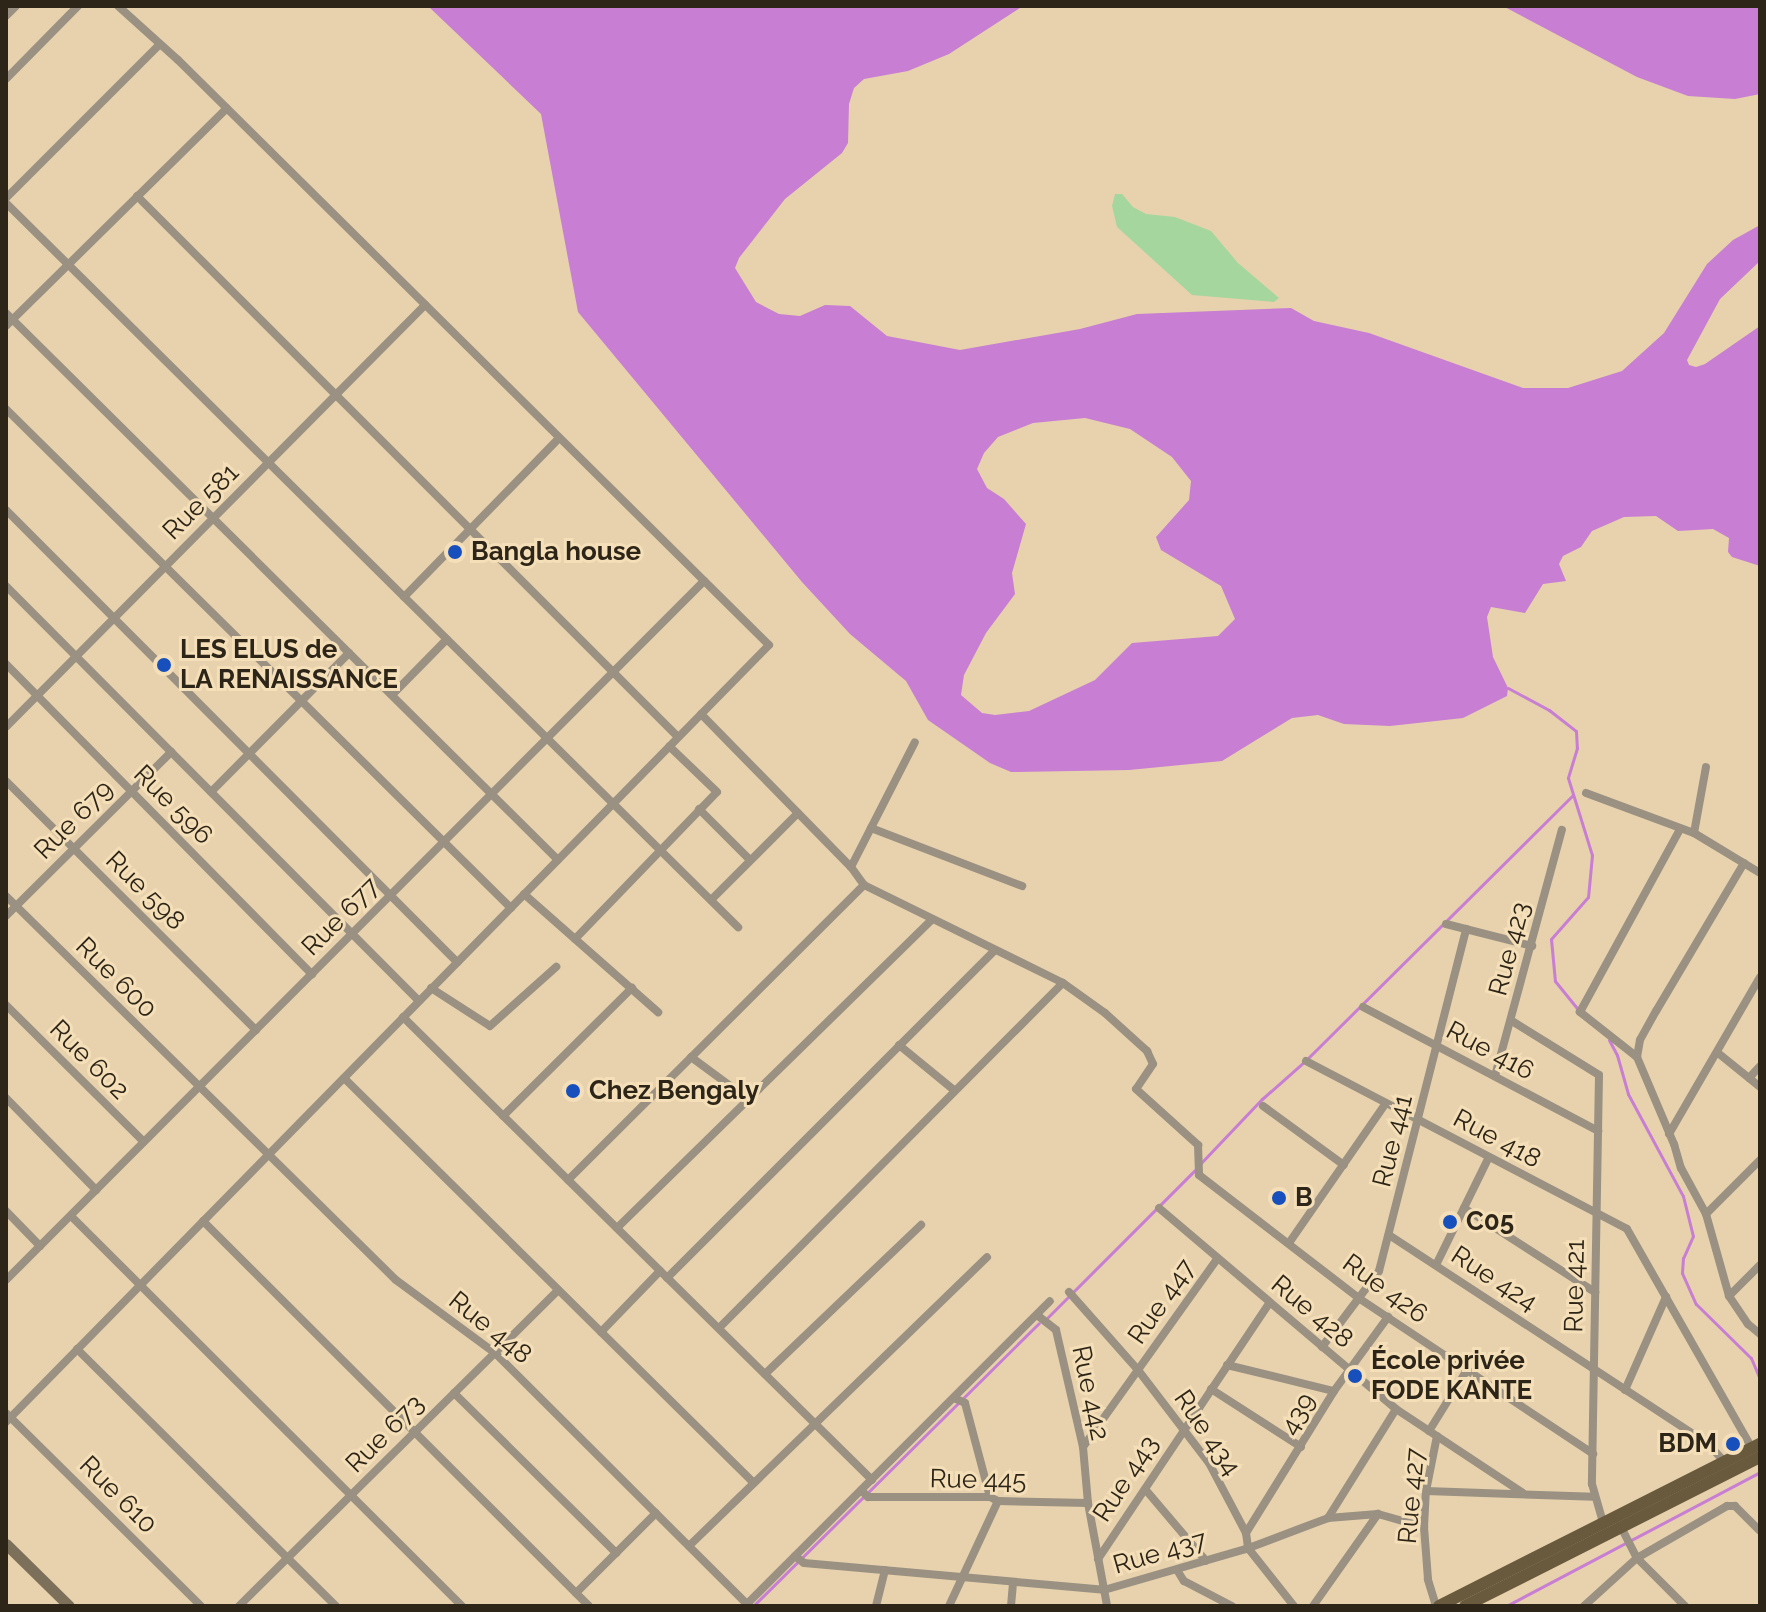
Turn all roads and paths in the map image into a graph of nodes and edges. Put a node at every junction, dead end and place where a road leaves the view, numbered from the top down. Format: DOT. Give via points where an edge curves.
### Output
graph roads {
  1 [pos="16,6"];
  2 [pos="78,6"];
  3 [pos="118,6"];
  4 [pos="6,16"];
  5 [pos="159,45"];
  6 [pos="6,79"];
  7 [pos="227,108"];
  8 [pos="137,196"];
  9 [pos="6,200"];
  10 [pos="68,265"];
  11 [pos="425,305"];
  12 [pos="8,320"];
  13 [pos="336,395"];
  14 [pos="6,409"];
  15 [pos="559,438"];
  16 [pos="268,463"];
  17 [pos="6,510"];
  18 [pos="213,518"];
  19 [pos="470,529"];
  20 [pos="165,567"];
  21 [pos="704,581"];
  22 [pos="6,586"];
  23 [pos="404,597"];
  24 [pos="114,618"];
  25 [pos="447,639"];
  26 [pos="349,653"];
  27 [pos="76,657"];
  28 [pos="6,664"];
  29 [pos="613,672"];
  30 [pos="392,695"];
  31 [pos="37,696"];
  32 [pos="302,701"];
  33 [pos="701,714"];
  34 [pos="6,727"];
  35 [pos="678,737"];
  36 [pos="547,739"];
  37 [pos="915,742"];
  38 [pos="669,746"];
  39 [pos="171,752"];
  40 [pos="249,754"];
  41 [pos="1706,767"];
  42 [pos="6,781"];
  43 [pos="131,791"];
  44 [pos="211,792"];
  45 [pos="1586,793"];
  46 [pos="492,794"];
  47 [pos="613,803"];
  48 [pos="699,809"];
  49 [pos="798,813"];
  50 [pos="871,828"];
  51 [pos="1680,829"];
  52 [pos="1562,830"];
  53 [pos="1694,833"];
  54 [pos="444,842"];
  55 [pos="74,848"];
  56 [pos="660,850"];
  57 [pos="558,860"];
  58 [pos="750,860"];
  59 [pos="1744,863"];
  60 [pos="851,867"];
  61 [pos="1760,873"];
  62 [pos="864,885"];
  63 [pos="1022,886"];
  64 [pos="524,894"];
  65 [pos="391,895"];
  66 [pos="6,896"];
  67 [pos="711,900"];
  68 [pos="16,906"];
  69 [pos="511,908"];
  70 [pos="6,916"];
  71 [pos="932,920"];
  72 [pos="1446,924"];
  73 [pos="738,927"];
  74 [pos="1466,929"];
  75 [pos="352,934"];
  76 [pos="575,939"];
  77 [pos="1532,946"];
  78 [pos="994,951"];
  79 [pos="457,962"];
  80 [pos="556,967"];
  81 [pos="312,974"];
  82 [pos="1760,977"];
  83 [pos="1063,983"];
  84 [pos="431,988"];
  85 [pos="632,988"];
  86 [pos="419,1001"];
  87 [pos="6,1005"];
  88 [pos="1363,1007"];
  89 [pos="658,1012"];
  90 [pos="403,1017"];
  91 [pos="1512,1021"];
  92 [pos="256,1030"];
  93 [pos="899,1045"];
  94 [pos="1438,1046"];
  95 [pos="1718,1053"];
  96 [pos="691,1057"];
  97 [pos="1637,1057"];
  98 [pos="1306,1061"];
  99 [pos="1760,1066"];
  100 [pos="1495,1076"];
  101 [pos="344,1078"];
  102 [pos="1749,1078"];
  103 [pos="199,1087"];
  104 [pos="1760,1087"];
  105 [pos="955,1091"];
  106 [pos="6,1098"];
  107 [pos="748,1099"];
  108 [pos="1386,1103"];
  109 [pos="1263,1106"];
  110 [pos="503,1116"];
  111 [pos="1418,1120"];
  112 [pos="1598,1131"];
  113 [pos="1669,1134"];
  114 [pos="144,1142"];
  115 [pos="268,1155"];
  116 [pos="1489,1157"];
  117 [pos="1760,1160"];
  118 [pos="1344,1165"];
  119 [pos="568,1180"];
  120 [pos="96,1190"];
  121 [pos="1159,1208"];
  122 [pos="1464,1208"];
  123 [pos="6,1211"];
  124 [pos="1596,1213"];
  125 [pos="1706,1214"];
  126 [pos="71,1216"];
  127 [pos="203,1221"];
  128 [pos="921,1225"];
  129 [pos="617,1228"];
  130 [pos="1389,1235"];
  131 [pos="1289,1243"];
  132 [pos="40,1246"];
  133 [pos="987,1257"];
  134 [pos="1218,1258"];
  135 [pos="1436,1265"];
  136 [pos="1760,1265"];
  137 [pos="664,1274"];
  138 [pos="6,1280"];
  139 [pos="140,1285"];
  140 [pos="558,1290"];
  141 [pos="1069,1292"];
  142 [pos="1595,1292"];
  143 [pos="1729,1296"];
  144 [pos="1666,1297"];
  145 [pos="1360,1299"];
  146 [pos="1050,1301"];
  147 [pos="1270,1302"];
  148 [pos="1037,1315"];
  149 [pos="1388,1317"];
  150 [pos="719,1328"];
  151 [pos="601,1332"];
  152 [pos="1760,1334"];
  153 [pos="1322,1347"];
  154 [pos="77,1349"];
  155 [pos="495,1353"];
  156 [pos="1227,1365"];
  157 [pos="1138,1370"];
  158 [pos="1349,1370"];
  159 [pos="1467,1370"];
  160 [pos="1594,1370"];
  161 [pos="765,1374"];
  162 [pos="1211,1389"];
  163 [pos="1625,1390"];
  164 [pos="1334,1391"];
  165 [pos="454,1393"];
  166 [pos="954,1398"];
  167 [pos="1396,1409"];
  168 [pos="8,1417"];
  169 [pos="815,1424"];
  170 [pos="1183,1428"];
  171 [pos="415,1432"];
  172 [pos="1433,1434"];
  173 [pos="1083,1447"];
  174 [pos="1301,1447"];
  175 [pos="1757,1450"];
  176 [pos="1593,1454"];
  177 [pos="1727,1465"];
  178 [pos="872,1480"];
  179 [pos="754,1483"];
  180 [pos="1145,1489"];
  181 [pos="1426,1491"];
  182 [pos="864,1493"];
  183 [pos="1523,1493"];
  184 [pos="351,1495"];
  185 [pos="1594,1497"];
  186 [pos="994,1499"];
  187 [pos="1088,1503"];
  188 [pos="656,1513"];
  189 [pos="1378,1514"];
  190 [pos="1328,1518"];
  191 [pos="1603,1522"];
  192 [pos="1424,1527"];
  193 [pos="1621,1527"];
  194 [pos="1760,1531"];
  195 [pos="1246,1533"];
  196 [pos="6,1544"];
  197 [pos="689,1546"];
  198 [pos="1248,1548"];
  199 [pos="616,1553"];
  200 [pos="287,1558"];
  201 [pos="1637,1558"];
  202 [pos="799,1559"];
  203 [pos="1098,1559"];
  204 [pos="1206,1561"];
  205 [pos="885,1570"];
  206 [pos="1177,1570"];
  207 [pos="963,1577"];
  208 [pos="1013,1582"];
  209 [pos="1104,1590"];
  210 [pos="576,1593"];
  211 [pos="747,1605"];
  212 [pos="69,1606"];
  213 [pos="201,1606"];
  214 [pos="239,1606"];
  215 [pos="336,1606"];
  216 [pos="462,1606"];
  217 [pos="589,1606"];
  218 [pos="876,1606"];
  219 [pos="949,1606"];
  220 [pos="1011,1606"];
  221 [pos="1107,1606"];
  222 [pos="1232,1606"];
  223 [pos="1294,1606"];
  224 [pos="1313,1606"];
  225 [pos="1438,1606"];
  226 [pos="1465,1606"];
  227 [pos="1584,1606"];
  228 [pos="1685,1606"];
  1 -- 4 [label="street"];
  2 -- 6 [label="street"];
  3 -- 5 [label="street"];
  5 -- 7 [label="street"];
  5 -- 9 [label="street"];
  7 -- 8 [label="street"];
  7 -- 11 [label="street"];
  8 -- 10 [label="street"];
  8 -- 13 [label="street"];
  9 -- 10 [label="street"];
  10 -- 12 [label="street"];
  10 -- 16 [label="street"];
  11 -- 13 [label="street, Rue 581"];
  11 -- 15 [label="street"];
  12 -- 18 [label="street"];
  13 -- 16 [label="street, Rue 581"];
  13 -- 19 [label="street"];
  14 -- 20 [label="street"];
  15 -- 19 [label="street"];
  15 -- 21 [label="street"];
  16 -- 18 [label="street, Rue 581"];
  16 -- 23 [label="street"];
  17 -- 24 [label="street"];
  18 -- 20 [label="street, Rue 581"];
  18 -- 26 [label="street"];
  19 -- 23 [label="street"];
  19 -- 29 [label="street"];
  20 -- 24 [label="street, Rue 581"];
  20 -- 32 [label="street"];
  21 -- 29 [label="street, Rue 677"];
  21 -- 33 [label="street" via="769,645"];
  22 -- 27 [label="street"];
  23 -- 25 [label="street"];
  24 -- 27 [label="street, Rue 581"];
  24 -- 40 [label="street"];
  25 -- 30 [label="street"];
  25 -- 36 [label="street"];
  26 -- 30 [label="street"];
  26 -- 32 [label="street"];
  27 -- 31 [label="street, Rue 581"];
  27 -- 39 [label="street"];
  28 -- 31 [label="street, Rue 596"];
  29 -- 35 [label="street"];
  29 -- 36 [label="street, Rue 677"];
  30 -- 46 [label="street"];
  31 -- 34 [label="street, Rue 581"];
  31 -- 43 [label="street, Rue 596"];
  32 -- 40 [label="street"];
  32 -- 54 [label="street"];
  33 -- 35 [label="street"];
  33 -- 49 [label="street"];
  35 -- 38 [label="street"];
  36 -- 46 [label="street, Rue 677"];
  36 -- 47 [label="street"];
  37 -- 50 [label="street"];
  38 -- 47 [label="street"];
  38 -- 48 [label="street" via="717,792"];
  39 -- 43 [label="street, Rue 679"];
  39 -- 44 [label="street"];
  40 -- 44 [label="street"];
  40 -- 65 [label="street"];
  41 -- 53 [label="street"];
  42 -- 55 [label="street, Rue 598"];
  43 -- 55 [label="street, Rue 679"];
  43 -- 81 [label="street, Rue 596"];
  44 -- 75 [label="street"];
  45 -- 51 [label="street"];
  46 -- 54 [label="street, Rue 677"];
  46 -- 57 [label="street"];
  47 -- 56 [label="street"];
  47 -- 57 [label="street"];
  48 -- 56 [label="street"];
  48 -- 58 [label="street"];
  49 -- 58 [label="street"];
  49 -- 60 [label="street"];
  50 -- 60 [label="street"];
  50 -- 63 [label="street"];
  51 -- 53 [label="street"];
  51 -- 97 [label="street" via="1580,1012"];
  52 -- 77 [label="street, Rue 423"];
  53 -- 59 [label="street"];
  54 -- 65 [label="street, Rue 677"];
  54 -- 69 [label="street"];
  55 -- 68 [label="street, Rue 679"];
  55 -- 92 [label="street, Rue 598"];
  56 -- 67 [label="street"];
  56 -- 76 [label="street"];
  57 -- 64 [label="street"];
  58 -- 67 [label="street"];
  59 -- 61 [label="street"];
  59 -- 97 [label="street" via="1640,1040"];
  60 -- 62 [label="street"];
  62 -- 71 [label="street"];
  62 -- 96 [label="street"];
  64 -- 69 [label="street"];
  64 -- 76 [label="street"];
  65 -- 75 [label="street, Rue 677"];
  65 -- 79 [label="street"];
  66 -- 68 [label="street, Rue 600"];
  67 -- 73 [label="street"];
  68 -- 70 [label="street, Rue 679"];
  68 -- 103 [label="street, Rue 600"];
  69 -- 79 [label="street"];
  71 -- 78 [label="street"];
  71 -- 107 [label="street"];
  72 -- 74 [label="street"];
  74 -- 77 [label="street"];
  74 -- 94 [label="street, Rue 441"];
  75 -- 81 [label="street, Rue 677"];
  75 -- 86 [label="street"];
  76 -- 85 [label="street"];
  77 -- 91 [label="street, Rue 423"];
  78 -- 83 [label="street"];
  78 -- 93 [label="street"];
  79 -- 84 [label="street"];
  80 -- 84 [label="street" via="490,1026"];
  81 -- 92 [label="street, Rue 677"];
  82 -- 95 [label="street"];
  83 -- 105 [label="street"];
  83 -- 131 [label="street, Rue 426" via="1154,1059 1136,1089 1198,1145 1198,1174"];
  84 -- 86 [label="street"];
  85 -- 89 [label="street"];
  85 -- 110 [label="street"];
  86 -- 90 [label="street"];
  87 -- 114 [label="street, Rue 602"];
  88 -- 94 [label="street, Rue 416"];
  90 -- 101 [label="street"];
  90 -- 110 [label="street"];
  91 -- 100 [label="street, Rue 423"];
  91 -- 112 [label="street, Rue 421" via="1599,1075"];
  92 -- 103 [label="street, Rue 677"];
  93 -- 105 [label="street"];
  93 -- 137 [label="street"];
  94 -- 100 [label="street, Rue 416"];
  94 -- 111 [label="street, Rue 441"];
  95 -- 102 [label="street"];
  95 -- 113 [label="street"];
  96 -- 107 [label="street"];
  96 -- 119 [label="street"];
  97 -- 113 [label="street"];
  98 -- 108 [label="street, Rue 418"];
  99 -- 102 [label="street"];
  100 -- 112 [label="street, Rue 416"];
  101 -- 115 [label="street"];
  101 -- 140 [label="street"];
  102 -- 104 [label="street"];
  103 -- 114 [label="street, Rue 677"];
  103 -- 115 [label="street, Rue 448"];
  105 -- 150 [label="street"];
  106 -- 120 [label="street"];
  107 -- 129 [label="street"];
  108 -- 111 [label="street, Rue 418"];
  108 -- 118 [label="street"];
  109 -- 118 [label="street"];
  110 -- 119 [label="street"];
  111 -- 116 [label="street, Rue 418"];
  111 -- 130 [label="street, Rue 441"];
  112 -- 124 [label="street, Rue 421"];
  113 -- 125 [label="street"];
  114 -- 120 [label="street, Rue 677"];
  115 -- 127 [label="street"];
  115 -- 155 [label="street, Rue 448" via="396,1280"];
  116 -- 122 [label="street"];
  116 -- 124 [label="street, Rue 418"];
  117 -- 125 [label="street"];
  118 -- 131 [label="street"];
  119 -- 129 [label="street"];
  120 -- 126 [label="street, Rue 677"];
  121 -- 134 [label="street, Rue 428"];
  122 -- 135 [label="street"];
  122 -- 142 [label="street"];
  123 -- 132 [label="street"];
  124 -- 142 [label="street, Rue 421"];
  124 -- 144 [label="street, Rue 418" via="1627,1229"];
  125 -- 143 [label="street"];
  126 -- 132 [label="street, Rue 677"];
  126 -- 139 [label="street"];
  127 -- 139 [label="street"];
  127 -- 171 [label="street"];
  128 -- 161 [label="street"];
  129 -- 137 [label="street"];
  130 -- 135 [label="street, Rue 424"];
  130 -- 145 [label="street, Rue 441" via="1379,1271"];
  131 -- 145 [label="street, Rue 426"];
  132 -- 138 [label="street, Rue 677"];
  133 -- 169 [label="street"];
  134 -- 147 [label="street, Rue 428"];
  134 -- 157 [label="street, Rue 447"];
  135 -- 160 [label="street, Rue 424"];
  136 -- 143 [label="street"];
  137 -- 150 [label="street"];
  137 -- 151 [label="street"];
  139 -- 154 [label="street"];
  139 -- 184 [label="street"];
  140 -- 151 [label="street"];
  140 -- 155 [label="street, Rue 673"];
  141 -- 157 [label="street, Rue 434"];
  142 -- 160 [label="street, Rue 421"];
  143 -- 152 [label="street"];
  144 -- 163 [label="street"];
  144 -- 175 [label="street"];
  145 -- 149 [label="street, Rue 426"];
  145 -- 153 [label="street, Rue 441"];
  146 -- 148 [label="street"];
  147 -- 153 [label="street, Rue 428"];
  147 -- 156 [label="street, Rue 443"];
  148 -- 166 [label="street"];
  148 -- 173 [label="street, Rue 442" via="1056,1330"];
  149 -- 158 [label="street, 439"];
  149 -- 159 [label="street, Rue 426"];
  150 -- 161 [label="street"];
  151 -- 179 [label="street"];
  153 -- 158 [label="street, Rue 428"];
  154 -- 168 [label="street"];
  154 -- 200 [label="street"];
  155 -- 165 [label="street, Rue 673"];
  155 -- 188 [label="street, Rue 448"];
  156 -- 162 [label="street, Rue 443"];
  156 -- 164 [label="street"];
  157 -- 170 [label="street, Rue 434"];
  157 -- 173 [label="street, Rue 447"];
  158 -- 164 [label="street, 439"];
  158 -- 167 [label="street, Rue 428"];
  159 -- 172 [label="street, Rue 427"];
  159 -- 176 [label="street, Rue 426"];
  160 -- 163 [label="street, Rue 424"];
  160 -- 176 [label="street, Rue 421"];
  161 -- 169 [label="street"];
  162 -- 170 [label="street, Rue 443"];
  162 -- 174 [label="street"];
  163 -- 177 [label="street, Rue 424" via="1708,1444"];
  164 -- 174 [label="street, 439"];
  165 -- 171 [label="street, Rue 673"];
  165 -- 199 [label="street"];
  166 -- 178 [label="street"];
  166 -- 186 [label="street" via="965,1403"];
  167 -- 172 [label="street, Rue 428"];
  167 -- 190 [label="street"];
  168 -- 213 [label="street, Rue 610"];
  169 -- 178 [label="street"];
  169 -- 179 [label="street"];
  170 -- 180 [label="street, Rue 443"];
  170 -- 195 [label="street, Rue 434" via="1209,1463"];
  171 -- 184 [label="street, Rue 673"];
  171 -- 210 [label="street"];
  172 -- 181 [label="street, Rue 427"];
  172 -- 183 [label="street, Rue 428"];
  173 -- 187 [label="street, Rue 442"];
  174 -- 195 [label="street, 439"];
  175 -- 177 [label="main road"];
  176 -- 185 [label="street, Rue 421"];
  177 -- 191 [label="main road"];
  177 -- 193 [label="main road"];
  178 -- 182 [label="street"];
  179 -- 197 [label="street"];
  180 -- 203 [label="street, Rue 443"];
  180 -- 204 [label="street"];
  181 -- 183 [label="street"];
  181 -- 192 [label="street, Rue 427"];
  182 -- 186 [label="street, Rue 445"];
  182 -- 202 [label="street"];
  183 -- 185 [label="street"];
  184 -- 200 [label="street, Rue 673"];
  184 -- 216 [label="street"];
  185 -- 191 [label="street, Rue 421"];
  186 -- 187 [label="street, Rue 445"];
  186 -- 207 [label="street"];
  187 -- 203 [label="street, Rue 442"];
  188 -- 197 [label="street, Rue 448"];
  188 -- 199 [label="street"];
  189 -- 190 [label="street, Rue 437"];
  189 -- 192 [label="street, Rue 437"];
  189 -- 224 [label="street"];
  190 -- 198 [label="street, Rue 437"];
  191 -- 225 [label="main road"];
  192 -- 225 [label="street, Rue 427" via="1428,1579"];
  193 -- 201 [label="street"];
  193 -- 226 [label="main road"];
  194 -- 201 [label="street" via="1732,1504"];
  195 -- 198 [label="street, Rue 434"];
  196 -- 212 [label="street"];
  197 -- 211 [label="street, Rue 448"];
  198 -- 204 [label="street, Rue 437"];
  198 -- 223 [label="street"];
  199 -- 210 [label="street"];
  200 -- 214 [label="street, Rue 673"];
  200 -- 215 [label="street"];
  201 -- 227 [label="street"];
  201 -- 228 [label="street"];
  202 -- 205 [label="street, Rue 437"];
  202 -- 211 [label="street"];
  203 -- 209 [label="street, Rue 442"];
  204 -- 206 [label="street, Rue 437"];
  205 -- 207 [label="street, Rue 437"];
  205 -- 218 [label="street"];
  206 -- 209 [label="street, Rue 437"];
  206 -- 222 [label="street" via="1184,1581"];
  207 -- 208 [label="street, Rue 437"];
  207 -- 219 [label="street"];
  208 -- 209 [label="street, Rue 437"];
  208 -- 220 [label="street"];
  209 -- 221 [label="street, Rue 442"];
  210 -- 217 [label="street"];
}
